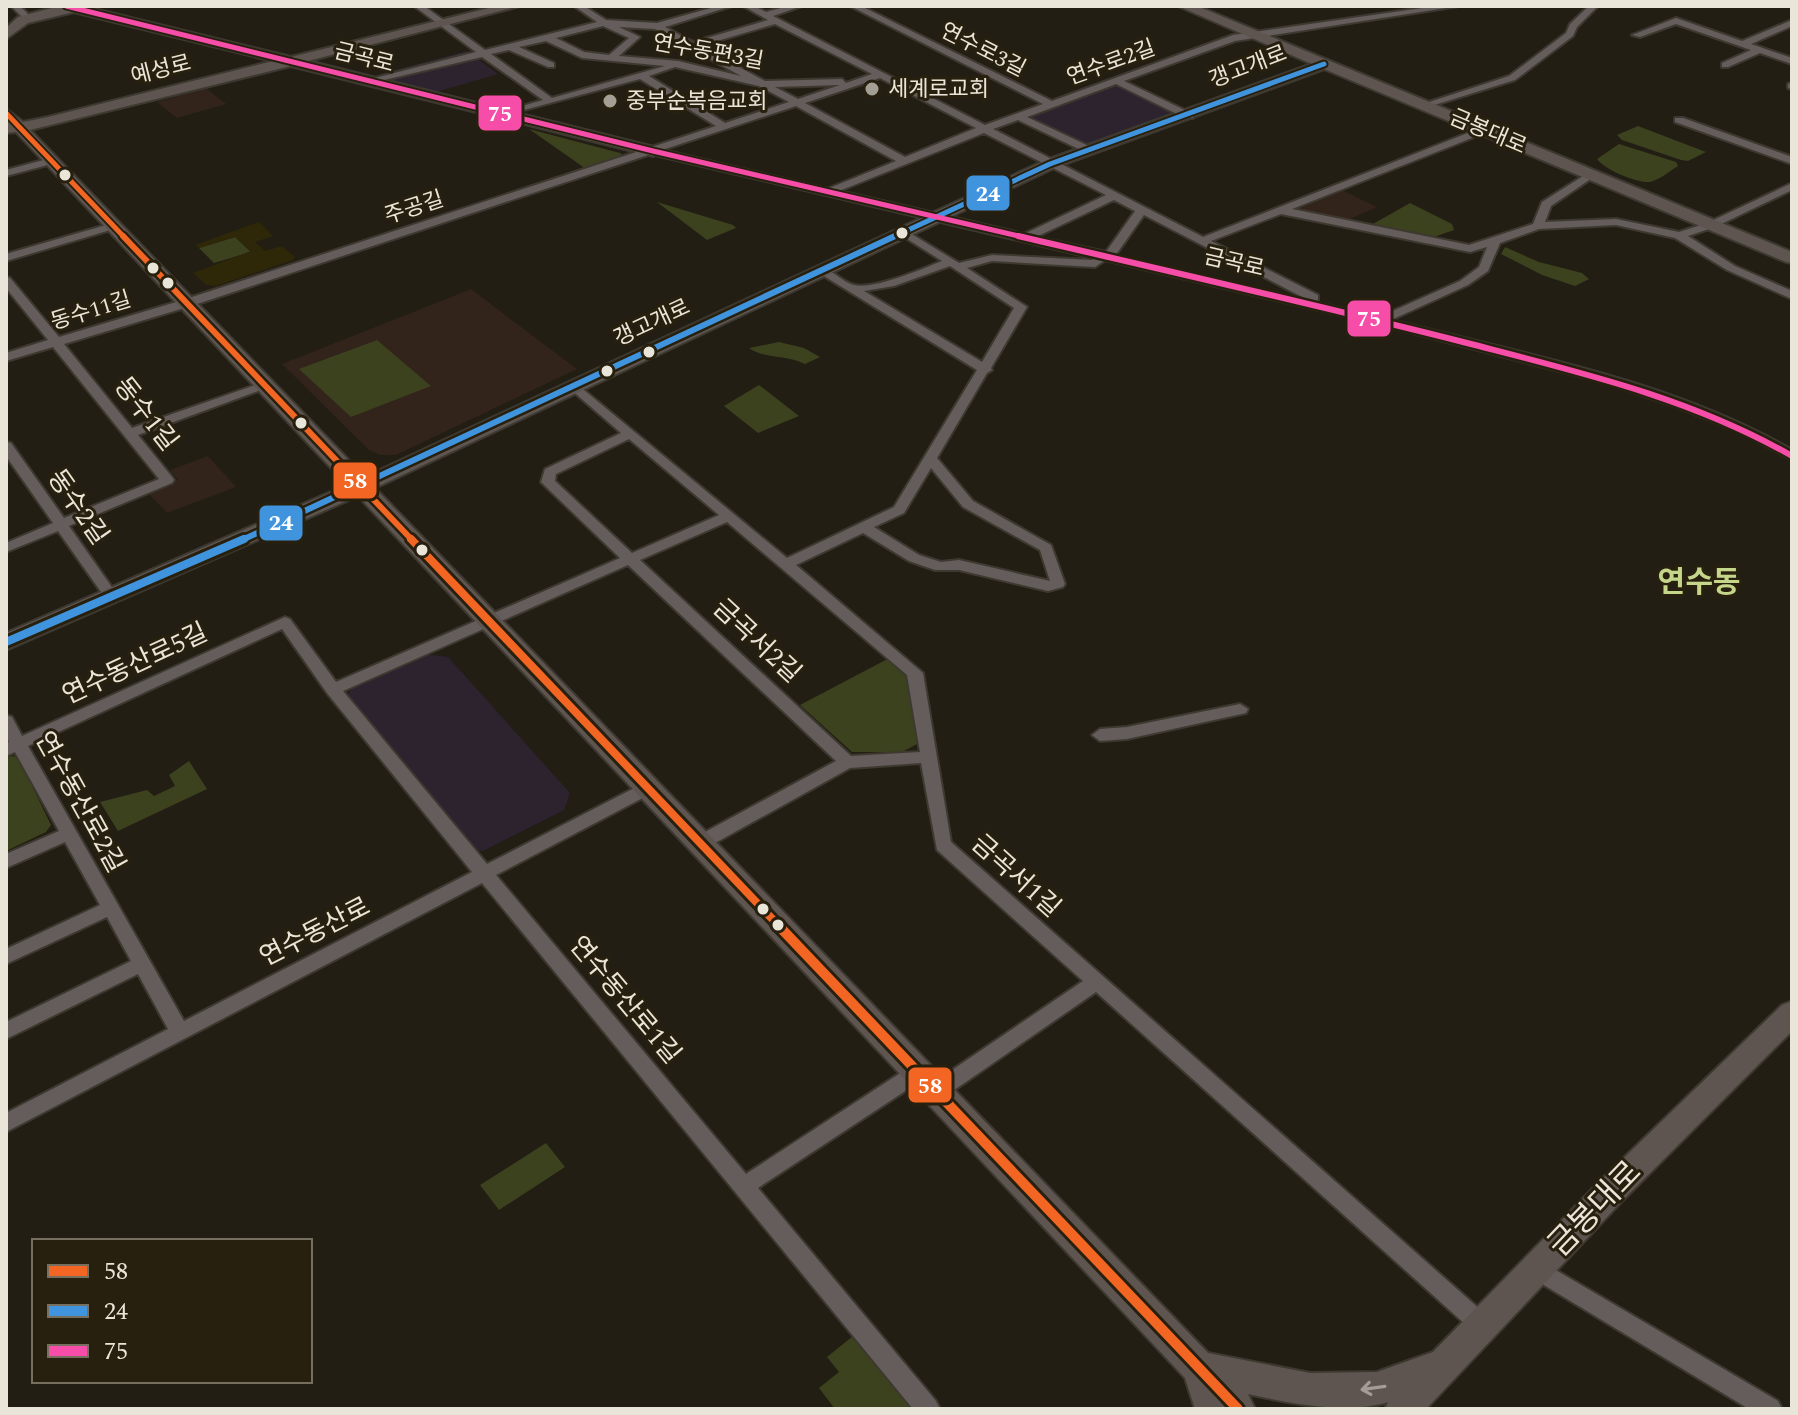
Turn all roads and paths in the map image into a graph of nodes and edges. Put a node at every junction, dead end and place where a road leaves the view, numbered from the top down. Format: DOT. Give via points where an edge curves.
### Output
graph roads {
  1 [pos="15,6"];
  2 [pos="46,6"];
  3 [pos="418,6"];
  4 [pos="513,6"];
  5 [pos="578,6"];
  6 [pos="728,6"];
  7 [pos="747,6"];
  8 [pos="798,6"];
  9 [pos="854,6"];
  10 [pos="1185,6"];
  11 [pos="1455,6"];
  12 [pos="1594,6"];
  13 [pos="73,7"];
  14 [pos="765,15"];
  15 [pos="25,19"];
  16 [pos="776,21"];
  17 [pos="443,23"];
  18 [pos="604,23"];
  19 [pos="1792,23"];
  20 [pos="6,24"];
  21 [pos="662,28"];
  22 [pos="1252,34"];
  23 [pos="6,35"];
  24 [pos="1637,35"];
  25 [pos="543,37"];
  26 [pos="635,37"];
  27 [pos="1742,44"];
  28 [pos="692,45"];
  29 [pos="509,46"];
  30 [pos="1759,50"];
  31 [pos="481,53"];
  32 [pos="711,55"];
  33 [pos="613,56"];
  34 [pos="1792,61"];
  35 [pos="287,62"];
  36 [pos="678,64"];
  37 [pos="1324,64"];
  38 [pos="551,65"];
  39 [pos="1725,65"];
  40 [pos="640,75"];
  41 [pos="875,77"];
  42 [pos="370,82"];
  43 [pos="1119,82"];
  44 [pos="764,84"];
  45 [pos="550,101"];
  46 [pos="799,102"];
  47 [pos="1052,105"];
  48 [pos="1425,105"];
  49 [pos="6,113"];
  50 [pos="505,114"];
  51 [pos="1189,116"];
  52 [pos="1020,117"];
  53 [pos="1679,120"];
  54 [pos="725,127"];
  55 [pos="13,128"];
  56 [pos="984,129"];
  57 [pos="1483,130"];
  58 [pos="1089,150"];
  59 [pos="653,151"];
  60 [pos="51,161"];
  61 [pos="904,161"];
  62 [pos="1792,161"];
  63 [pos="1050,164"];
  64 [pos="6,173"];
  65 [pos="1591,174"];
  66 [pos="1792,186"];
  67 [pos="826,192"];
  68 [pos="1113,196"];
  69 [pos="1281,210"];
  70 [pos="1141,211"];
  71 [pos="939,216"];
  72 [pos="1711,225"];
  73 [pos="113,226"];
  74 [pos="1538,226"];
  75 [pos="905,233"];
  76 [pos="1679,235"];
  77 [pos="1027,237"];
  78 [pos="1202,241"];
  79 [pos="1495,241"];
  80 [pos="6,258"];
  81 [pos="1102,258"];
  82 [pos="1792,258"];
  83 [pos="955,264"];
  84 [pos="823,271"];
  85 [pos="6,280"];
  86 [pos="852,289"];
  87 [pos="1792,295"];
  88 [pos="187,303"];
  89 [pos="1340,311"];
  90 [pos="1380,321"];
  91 [pos="58,341"];
  92 [pos="6,357"];
  93 [pos="986,370"];
  94 [pos="573,385"];
  95 [pos="266,386"];
  96 [pos="132,433"];
  97 [pos="629,434"];
  98 [pos="6,446"];
  99 [pos="1792,456"];
  100 [pos="931,459"];
  101 [pos="12,468"];
  102 [pos="361,486"];
  103 [pos="728,516"];
  104 [pos="61,524"];
  105 [pos="863,527"];
  106 [pos="6,548"];
  107 [pos="631,558"];
  108 [pos="786,564"];
  109 [pos="111,596"];
  110 [pos="489,621"];
  111 [pos="285,622"];
  112 [pos="6,642"];
  113 [pos="333,689"];
  114 [pos="1240,709"];
  115 [pos="6,721"];
  116 [pos="1100,735"];
  117 [pos="13,747"];
  118 [pos="928,757"];
  119 [pos="847,762"];
  120 [pos="648,788"];
  121 [pos="67,834"];
  122 [pos="700,843"];
  123 [pos="6,861"];
  124 [pos="484,874"];
  125 [pos="109,908"];
  126 [pos="6,957"];
  127 [pos="141,964"];
  128 [pos="1096,982"];
  129 [pos="1792,1013"];
  130 [pos="6,1031"];
  131 [pos="180,1032"];
  132 [pos="918,1072"];
  133 [pos="937,1091"];
  134 [pos="6,1123"];
  135 [pos="743,1187"];
  136 [pos="1537,1269"];
  137 [pos="1483,1326"];
  138 [pos="1447,1364"];
  139 [pos="1199,1368"];
  140 [pos="928,1409"];
  141 [pos="1212,1409"];
  142 [pos="1238,1409"];
  143 [pos="1402,1409"];
  144 [pos="1424,1409"];
  145 [pos="1770,1409"];
  1 -- 15 [label="street"];
  2 -- 15 [label="street"];
  3 -- 17 [label="street"];
  4 -- 17 [label="street, 예성로"];
  5 -- 18 [label="street"];
  6 -- 21 [label="street"];
  7 -- 14 [label="street"];
  8 -- 14 [label="street"];
  9 -- 47 [label="street, 연수로3길"];
  10 -- 22 [label="street, 금봉대로"];
  11 -- 22 [label="street, 연수로2길"];
  12 -- 48 [label="street" via="1570,34 1512,78"];
  13 -- 15 [label="street"];
  13 -- 35 [label="street, 금곡로"];
  14 -- 16 [label="street"];
  15 -- 20 [label="street"];
  15 -- 23 [label="street"];
  16 -- 28 [label="street"];
  16 -- 41 [label="street"];
  17 -- 31 [label="street"];
  17 -- 35 [label="street, 예성로"];
  18 -- 21 [label="street"];
  18 -- 25 [label="street"];
  18 -- 26 [label="street"];
  19 -- 27 [label="street"];
  21 -- 26 [label="street"];
  21 -- 28 [label="street"];
  22 -- 37 [label="street, 금봉대로"];
  22 -- 43 [label="street, 연수로2길"];
  24 -- 27 [label="street" via="1676,21"];
  25 -- 29 [label="street"];
  25 -- 33 [label="street, 연수동편3길" via="582,55"];
  26 -- 33 [label="street"];
  27 -- 30 [label="street"];
  28 -- 32 [label="street"];
  29 -- 31 [label="street"];
  29 -- 38 [label="street"];
  30 -- 34 [label="street"];
  30 -- 39 [label="street"];
  31 -- 42 [label="street"];
  31 -- 45 [label="street"];
  32 -- 36 [label="street"];
  32 -- 44 [label="street"];
  33 -- 36 [label="street, 연수동편3길"];
  35 -- 42 [label="street, 금곡로"];
  35 -- 55 [label="street, 예성로"];
  36 -- 40 [label="street"];
  36 -- 44 [label="street, 연수동편3길"];
  37 -- 48 [label="street, 금봉대로"];
  37 -- 51 [label="street, 갱고개로"];
  40 -- 45 [label="street"];
  40 -- 54 [label="street"];
  41 -- 44 [label="street, 연수동편3길"];
  41 -- 46 [label="street"];
  41 -- 56 [label="street"];
  42 -- 50 [label="street, 금곡로"];
  43 -- 47 [label="street, 연수로2길"];
  43 -- 51 [label="street"];
  44 -- 46 [label="street"];
  45 -- 50 [label="street"];
  46 -- 54 [label="street"];
  46 -- 61 [label="street"];
  47 -- 52 [label="street, 연수로2길"];
  48 -- 57 [label="street, 금봉대로"];
  49 -- 55 [label="street"];
  50 -- 59 [label="street, 금곡로"];
  51 -- 58 [label="street, 갱고개로"];
  52 -- 56 [label="street, 연수로2길"];
  52 -- 58 [label="street"];
  53 -- 62 [label="street"];
  54 -- 59 [label="street"];
  55 -- 60 [label="street"];
  56 -- 61 [label="street, 연수로2길"];
  56 -- 63 [label="street"];
  57 -- 65 [label="street, 금봉대로"];
  57 -- 69 [label="street"];
  58 -- 63 [label="street, 갱고개로"];
  59 -- 67 [label="street, 금곡로"];
  59 -- 88 [label="street, 주공길"];
  60 -- 64 [label="street"];
  60 -- 73 [label="street"];
  61 -- 67 [label="street, 연수로2길"];
  63 -- 68 [label="street"];
  63 -- 71 [label="street, 갱고개로"];
  65 -- 72 [label="street, 금봉대로"];
  65 -- 74 [label="street" via="1546,204"];
  66 -- 72 [label="street"];
  67 -- 71 [label="street, 금곡로"];
  68 -- 70 [label="street"];
  68 -- 77 [label="street"];
  69 -- 78 [label="street"];
  69 -- 79 [label="street" via="1470,249"];
  70 -- 78 [label="street"];
  70 -- 81 [label="street"];
  71 -- 75 [label="street, 갱고개로"];
  71 -- 77 [label="street, 금곡로"];
  72 -- 76 [label="street"];
  72 -- 82 [label="street, 금봉대로"];
  73 -- 80 [label="street"];
  73 -- 88 [label="street"];
  74 -- 76 [label="street" via="1616,222"];
  74 -- 79 [label="street"];
  75 -- 83 [label="street"];
  75 -- 84 [label="street, 갱고개로"];
  76 -- 87 [label="street" via="1731,268"];
  77 -- 81 [label="street, 금곡로"];
  78 -- 89 [label="street"];
  79 -- 90 [label="street" via="1484,269 1464,283"];
  81 -- 83 [label="street" via="992,258"];
  81 -- 89 [label="street, 금곡로"];
  83 -- 86 [label="street" via="890,284"];
  83 -- 93 [label="street" via="1021,307"];
  84 -- 86 [label="street"];
  84 -- 94 [label="street, 갱고개로"];
  85 -- 91 [label="street, 동수1길"];
  86 -- 93 [label="street"];
  88 -- 91 [label="street, 동수11길"];
  88 -- 95 [label="street"];
  89 -- 90 [label="street, 금곡로"];
  90 -- 99 [label="street, 금곡로" via="1613,381 1747,430"];
  91 -- 92 [label="street, 동수11길"];
  91 -- 96 [label="street, 동수1길"];
  93 -- 100 [label="street"];
  94 -- 97 [label="street, 금곡서1길"];
  94 -- 102 [label="street, 갱고개로"];
  95 -- 96 [label="street"];
  95 -- 102 [label="street"];
  96 -- 104 [label="street, 동수1길" via="167,480"];
  97 -- 103 [label="street, 금곡서1길"];
  97 -- 107 [label="street, 금곡서2길" via="546,478"];
  98 -- 101 [label="street, 동수2길"];
  100 -- 105 [label="street" via="899,510"];
  100 -- 105 [label="street" via="968,504 1046,548 1058,584 959,565 940,567"];
  101 -- 104 [label="street, 동수2길"];
  102 -- 109 [label="street, 갱고개로"];
  102 -- 110 [label="street"];
  103 -- 107 [label="street"];
  103 -- 108 [label="street, 금곡서1길"];
  104 -- 106 [label="street, 동수1길"];
  104 -- 109 [label="street, 동수2길"];
  105 -- 108 [label="street"];
  107 -- 110 [label="street"];
  107 -- 119 [label="street, 금곡서2길"];
  108 -- 118 [label="street, 금곡서1길" via="915,673"];
  109 -- 112 [label="street, 갱고개로"];
  110 -- 113 [label="street"];
  110 -- 120 [label="street"];
  111 -- 113 [label="street, 연수동산로1길"];
  111 -- 117 [label="street, 연수동산로5길"];
  113 -- 124 [label="street, 연수동산로1길"];
  114 -- 116 [label="street"];
  115 -- 117 [label="street, 연수동산로2길"];
  117 -- 121 [label="street, 연수동산로2길"];
  118 -- 119 [label="street"];
  118 -- 128 [label="street, 금곡서1길" via="943,845"];
  119 -- 122 [label="street"];
  120 -- 122 [label="street"];
  120 -- 124 [label="street, 연수동산로"];
  121 -- 123 [label="street"];
  121 -- 125 [label="street, 연수동산로2길"];
  122 -- 132 [label="street"];
  124 -- 131 [label="street, 연수동산로"];
  124 -- 135 [label="street, 연수동산로1길"];
  125 -- 126 [label="street, 연수동산로2길"];
  125 -- 127 [label="street, 연수동산로2길"];
  127 -- 130 [label="street"];
  127 -- 131 [label="street, 연수동산로2길"];
  128 -- 133 [label="street"];
  128 -- 137 [label="street, 금곡서1길"];
  129 -- 136 [label="street, 금봉대로"];
  131 -- 134 [label="street, 연수동산로"];
  132 -- 133 [label="street"];
  132 -- 135 [label="street"];
  133 -- 139 [label="street"];
  135 -- 140 [label="street, 연수동산로1길"];
  136 -- 137 [label="street, 금봉대로"];
  136 -- 145 [label="street"];
  137 -- 138 [label="street, 금봉대로"];
  138 -- 139 [label="street, one-way" via="1377,1389 1310,1390"];
  138 -- 143 [label="street, 금봉대로"];
  138 -- 144 [label="street"];
  139 -- 141 [label="street"];
  139 -- 142 [label="street"];
}
